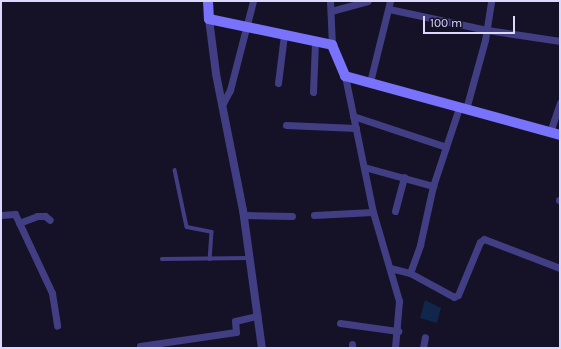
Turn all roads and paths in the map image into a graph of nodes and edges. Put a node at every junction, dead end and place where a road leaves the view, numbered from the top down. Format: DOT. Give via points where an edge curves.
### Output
graph roads {
  1 [pos="208,1"];
  2 [pos="253,1"];
  3 [pos="330,1"];
  4 [pos="368,1"];
  5 [pos="390,1"];
  6 [pos="491,1"];
  7 [pos="389,9"];
  8 [pos="331,11"];
  9 [pos="209,19"];
  10 [pos="246,26"];
  11 [pos="487,30"];
  12 [pos="284,35"];
  13 [pos="560,41"];
  14 [pos="315,42"];
  15 [pos="332,45"];
  16 [pos="345,76"];
  17 [pos="370,82"];
  18 [pos="278,83"];
  19 [pos="313,92"];
  20 [pos="560,103"];
  21 [pos="222,105"];
  22 [pos="463,108"];
  23 [pos="353,116"];
  24 [pos="286,125"];
  25 [pos="356,128"];
  26 [pos="555,134"];
  27 [pos="446,147"];
  28 [pos="364,167"];
  29 [pos="175,170"];
  30 [pos="404,177"];
  31 [pos="433,186"];
  32 [pos="394,211"];
  33 [pos="373,212"];
  34 [pos="1,215"];
  35 [pos="244,215"];
  36 [pos="314,215"];
  37 [pos="292,216"];
  38 [pos="50,220"];
  39 [pos="19,223"];
  40 [pos="251,258"];
  41 [pos="162,259"];
  42 [pos="210,259"];
  43 [pos="390,268"];
  44 [pos="560,268"];
  45 [pos="410,273"];
  46 [pos="257,316"];
  47 [pos="340,323"];
  48 [pos="57,326"];
  49 [pos="398,331"];
  50 [pos="425,337"];
  51 [pos="140,346"];
  52 [pos="262,348"];
  53 [pos="395,348"];
  54 [pos="423,348"];
  1 -- 9 [label="main road"];
  2 -- 10 [label="street"];
  3 -- 8 [label="street"];
  4 -- 8 [label="street"];
  5 -- 7 [label="street"];
  6 -- 11 [label="street"];
  7 -- 11 [label="street"];
  7 -- 17 [label="street"];
  8 -- 15 [label="street"];
  9 -- 10 [label="main road"];
  9 -- 21 [label="street"];
  10 -- 12 [label="main road"];
  10 -- 21 [label="street" via="230,90"];
  11 -- 13 [label="street"];
  11 -- 22 [label="street"];
  12 -- 14 [label="main road"];
  12 -- 18 [label="street"];
  14 -- 15 [label="main road"];
  14 -- 19 [label="street"];
  15 -- 16 [label="main road"];
  16 -- 17 [label="main road"];
  16 -- 23 [label="street"];
  17 -- 22 [label="main road"];
  20 -- 26 [label="street"];
  21 -- 35 [label="street"];
  22 -- 26 [label="main road"];
  22 -- 27 [label="street"];
  23 -- 25 [label="street"];
  23 -- 27 [label="street"];
  24 -- 25 [label="street"];
  25 -- 28 [label="street"];
  27 -- 31 [label="street"];
  28 -- 30 [label="street"];
  28 -- 33 [label="street"];
  29 -- 42 [label="lane" via="187,227 212,232"];
  30 -- 31 [label="street"];
  30 -- 32 [label="street"];
  31 -- 45 [label="street" via="420,245"];
  33 -- 36 [label="street"];
  33 -- 43 [label="street"];
  34 -- 39 [label="street" via="14,214"];
  35 -- 37 [label="street"];
  35 -- 40 [label="street"];
  38 -- 39 [label="street" via="45,216 37,216"];
  39 -- 48 [label="street" via="52,293"];
  40 -- 42 [label="lane"];
  40 -- 46 [label="street"];
  41 -- 42 [label="lane"];
  43 -- 45 [label="street"];
  43 -- 49 [label="street" via="398,301"];
  44 -- 45 [label="street" via="484,239 480,242 456,297"];
  46 -- 51 [label="street" via="235,321 236,332"];
  46 -- 52 [label="street"];
  47 -- 49 [label="street"];
  49 -- 53 [label="street"];
  50 -- 54 [label="street"];
}
